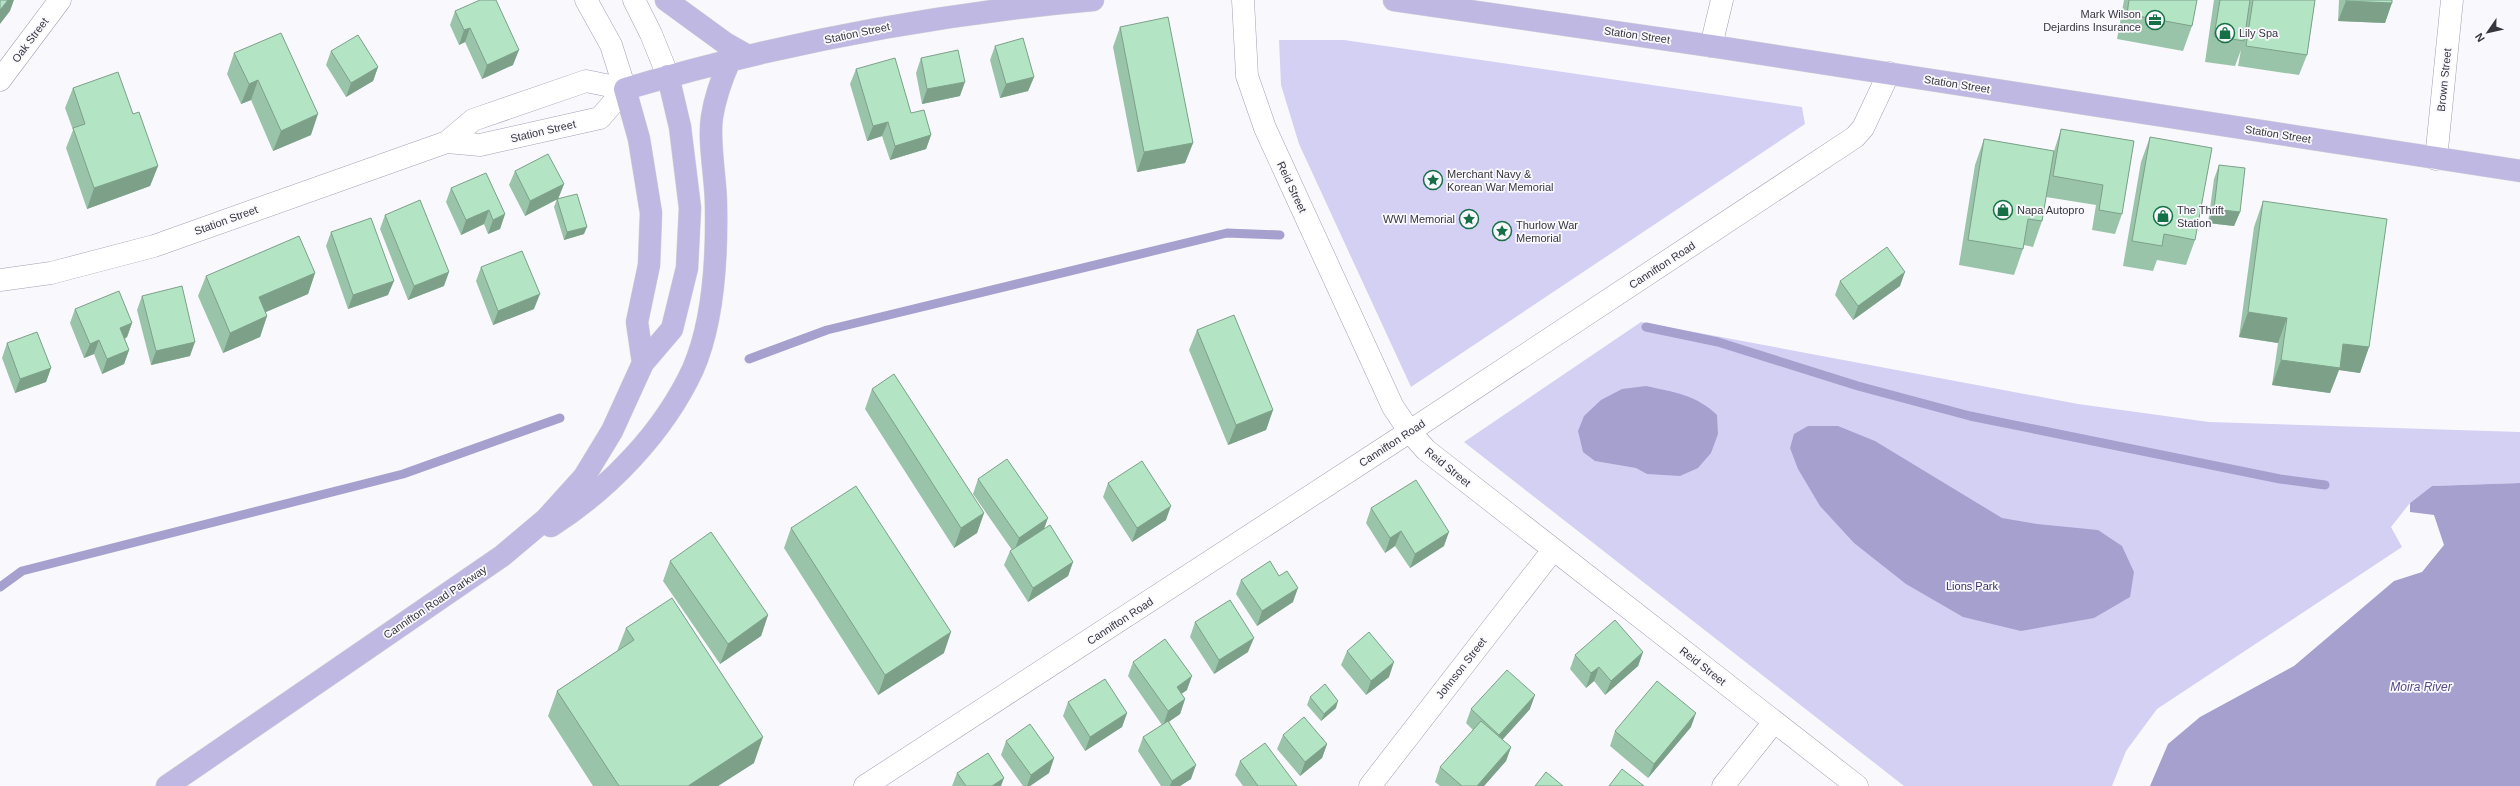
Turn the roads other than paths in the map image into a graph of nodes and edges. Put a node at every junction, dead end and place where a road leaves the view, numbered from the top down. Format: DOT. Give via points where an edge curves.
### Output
graph roads {
  1 [pos="60,0"];
  2 [pos="586,0"];
  3 [pos="634,0"];
  4 [pos="666,0"];
  5 [pos="1088,0"];
  6 [pos="1243,0"];
  7 [pos="1394,0"];
  8 [pos="1722,0"];
  9 [pos="2452,0"];
  10 [pos="1712,46"];
  11 [pos="739,58"];
  12 [pos="1889,73"];
  13 [pos="668,76"];
  14 [pos="0,80"];
  15 [pos="625,89"];
  16 [pos="447,142"];
  17 [pos="2436,159"];
  18 [pos="2520,171"];
  19 [pos="0,280"];
  20 [pos="643,363"];
  21 [pos="1410,432"];
  22 [pos="1553,550"];
  23 [pos="502,556"];
  24 [pos="1774,722"];
  25 [pos="167,786"];
  26 [pos="865,786"];
  27 [pos="1370,786"];
  28 [pos="1723,786"];
  29 [pos="1857,786"];
  1 -- 14 [label="street, Oak Street"];
  2 -- 15 [label="street" via="612,45"];
  3 -- 13 [label="street"];
  4 -- 11 [label="main road" via="725,43"];
  5 -- 11 [label="main road, Station Street" via="892,25"];
  6 -- 21 [label="street, Reid Street" via="1247,76 1265,128 1393,407"];
  7 -- 10 [label="main road, Station Street"];
  8 -- 10 [label="street"];
  9 -- 17 [label="street, Brown Street"];
  10 -- 12 [label="main road, Station Street"];
  11 -- 13 [label="main road, Station Street"];
  11 -- 23 [label="main road" via="720,82 711,118 716,204 714,271 705,328 693,368 662,422 622,468 572,512"];
  12 -- 17 [label="main road, Station Street"];
  12 -- 21 [label="street, Cannifton Road" via="1863,128 1855,138"];
  13 -- 15 [label="main road, Station Street"];
  13 -- 20 [label="main road, Cannifton Road Parkway" via="680,127 690,208 687,268 672,329"];
  15 -- 16 [label="street, Station Street" via="586,81 473,120"];
  15 -- 16 [label="street, Station Street" via="600,118 480,145"];
  15 -- 20 [label="main road" via="639,139 651,213 649,265 637,322"];
  16 -- 19 [label="street, Station Street" via="154,246 50,273"];
  17 -- 18 [label="main road, Station Street"];
  20 -- 23 [label="main road, Cannifton Road Parkway" via="612,431 584,477 546,519"];
  21 -- 22 [label="street, Reid Street" via="1426,450"];
  21 -- 26 [label="street, Cannifton Road"];
  22 -- 24 [label="street, Reid Street"];
  22 -- 27 [label="street, Johnson Street"];
  23 -- 25 [label="main road, Cannifton Road Parkway"];
  24 -- 28 [label="street"];
  24 -- 29 [label="street, Reid Street"];
}
